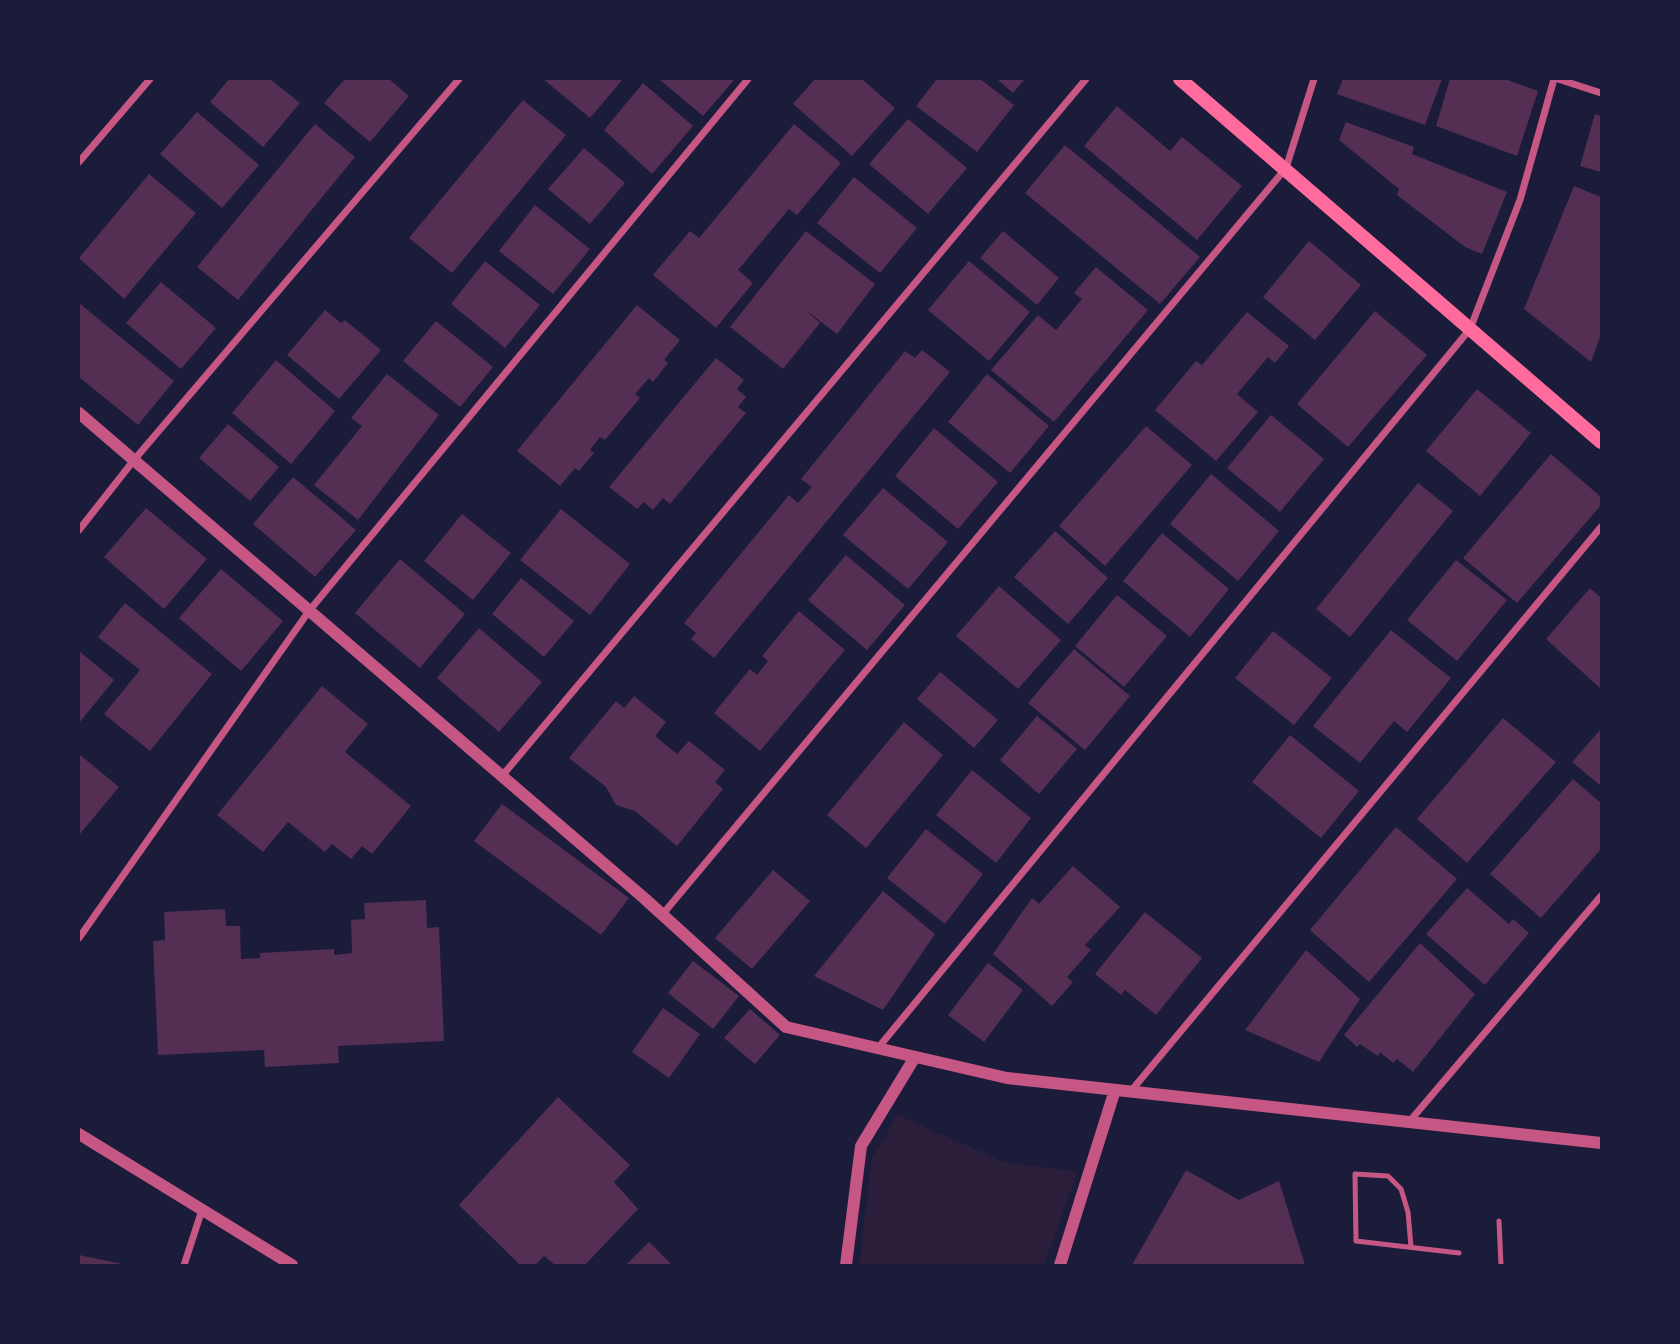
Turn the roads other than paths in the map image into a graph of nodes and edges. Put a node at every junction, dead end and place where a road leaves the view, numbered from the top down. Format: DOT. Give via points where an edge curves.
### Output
graph roads {
  1 [pos="150,79"];
  2 [pos="459,79"];
  3 [pos="748,79"];
  4 [pos="1086,79"];
  5 [pos="1180,79"];
  6 [pos="1314,79"];
  7 [pos="1556,79"];
  8 [pos="1601,93"];
  9 [pos="79,162"];
  10 [pos="1286,168"];
  11 [pos="1470,329"];
  12 [pos="79,412"];
  13 [pos="1601,442"];
  14 [pos="134,460"];
  15 [pos="1601,527"];
  16 [pos="79,530"];
  17 [pos="309,611"];
  18 [pos="502,776"];
  19 [pos="1601,896"];
  20 [pos="662,915"];
  21 [pos="79,937"];
  22 [pos="878,1048"];
  23 [pos="915,1057"];
  24 [pos="1115,1090"];
  25 [pos="1131,1092"];
  26 [pos="1408,1122"];
  27 [pos="79,1133"];
  28 [pos="1601,1143"];
  29 [pos="202,1210"];
  30 [pos="1499,1222"];
  31 [pos="1411,1247"];
  32 [pos="1459,1254"];
  33 [pos="184,1265"];
  34 [pos="292,1265"];
  35 [pos="846,1265"];
  36 [pos="1060,1265"];
  37 [pos="1501,1265"];
  1 -- 9 [label="street"];
  2 -- 14 [label="street"];
  3 -- 17 [label="street"];
  4 -- 18 [label="street"];
  5 -- 10 [label="main road"];
  6 -- 10 [label="street"];
  7 -- 8 [label="street"];
  7 -- 11 [label="street" via="1520,200"];
  10 -- 11 [label="main road"];
  10 -- 20 [label="street"];
  11 -- 13 [label="main road"];
  11 -- 22 [label="street"];
  12 -- 14 [label="street"];
  14 -- 16 [label="street"];
  14 -- 17 [label="street"];
  15 -- 25 [label="street"];
  17 -- 18 [label="street"];
  17 -- 21 [label="street"];
  18 -- 20 [label="street"];
  19 -- 26 [label="street"];
  20 -- 22 [label="street" via="786,1027"];
  22 -- 23 [label="street"];
  23 -- 24 [label="street" via="1007,1078"];
  23 -- 35 [label="street" via="861,1146"];
  24 -- 25 [label="street"];
  24 -- 36 [label="street"];
  25 -- 26 [label="street"];
  26 -- 28 [label="street"];
  27 -- 29 [label="street"];
  29 -- 33 [label="street"];
  29 -- 34 [label="street"];
  30 -- 37 [label="lane"];
  31 -- 31 [label="lane" via="1356,1241 1355,1174 1388,1176 1401,1189"];
  31 -- 32 [label="lane"];
}
